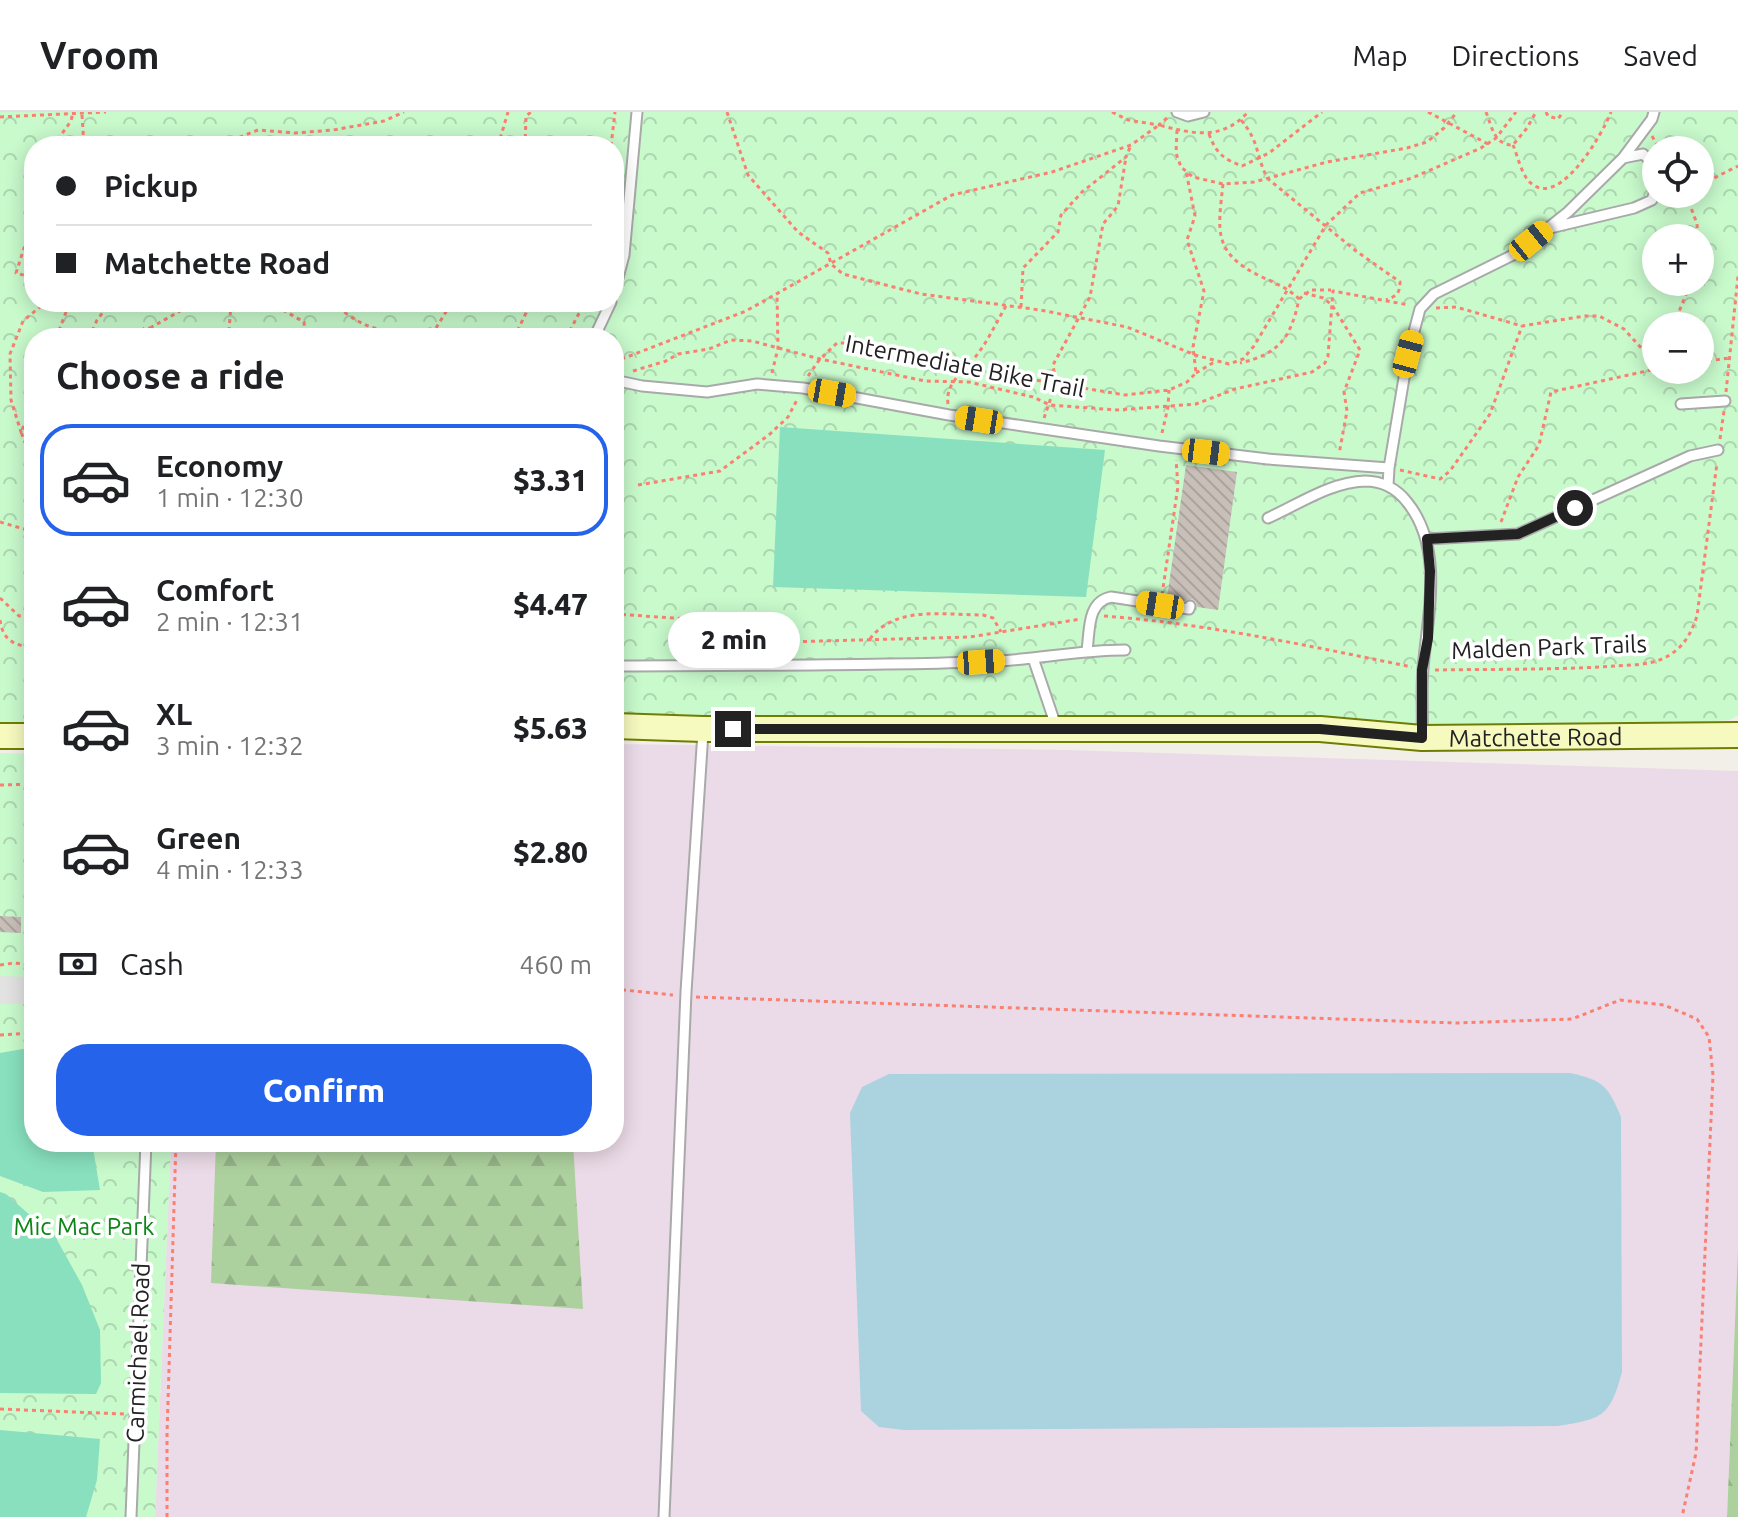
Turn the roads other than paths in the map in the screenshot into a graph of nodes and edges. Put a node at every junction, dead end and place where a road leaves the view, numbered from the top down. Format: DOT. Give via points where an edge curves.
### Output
graph roads {
  1 [pos="637,112"];
  2 [pos="1177,112"];
  3 [pos="1204,112"];
  4 [pos="1654,112"];
  5 [pos="1642,154"];
  6 [pos="1623,158"];
  7 [pos="1642,204"];
  8 [pos="1546,229"];
  9 [pos="624,255"];
  10 [pos="624,379"];
  11 [pos="1725,401"];
  12 [pos="1681,404"];
  13 [pos="1718,450"];
  14 [pos="1389,468"];
  15 [pos="1388,485"];
  16 [pos="1268,518"];
  17 [pos="1427,539"];
  18 [pos="1190,606"];
  19 [pos="1087,650"];
  20 [pos="1125,650"];
  21 [pos="1033,658"];
  22 [pos="624,666"];
  23 [pos="624,726"];
  24 [pos="703,729"];
  25 [pos="1057,729"];
  26 [pos="1738,735"];
  27 [pos="0,736"];
  28 [pos="24,736"];
  29 [pos="1422,738"];
  30 [pos="146,1152"];
  31 [pos="131,1517"];
  32 [pos="664,1517"];
  1 -- 9 [label="lane"];
  2 -- 3 [label="lane"];
  4 -- 6 [label="lane"];
  5 -- 6 [label="lane"];
  6 -- 8 [label="lane"];
  7 -- 8 [label="lane"];
  8 -- 14 [label="lane" via="1515,254 1434,294 1422,307 1408,354"];
  10 -- 14 [label="lane" via="707,392 757,384 803,388 1159,446"];
  11 -- 12 [label="lane"];
  13 -- 17 [label="lane" via="1690,456 1518,534"];
  14 -- 15 [label="lane"];
  15 -- 16 [label="lane" via="1340,484"];
  15 -- 17 [label="lane" via="1419,517"];
  17 -- 29 [label="lane"];
  18 -- 19 [label="lane" via="1111,597 1096,603"];
  19 -- 20 [label="lane"];
  19 -- 21 [label="lane"];
  21 -- 22 [label="lane"];
  21 -- 25 [label="lane"];
  23 -- 24 [label="main road, Matchette Road"];
  24 -- 25 [label="main road, Matchette Road"];
  24 -- 32 [label="lane"];
  25 -- 29 [label="main road, Matchette Road" via="1320,729"];
  26 -- 29 [label="main road, Matchette Road"];
  27 -- 28 [label="main road"];
  30 -- 31 [label="lane, Carmichael Road"];
}
